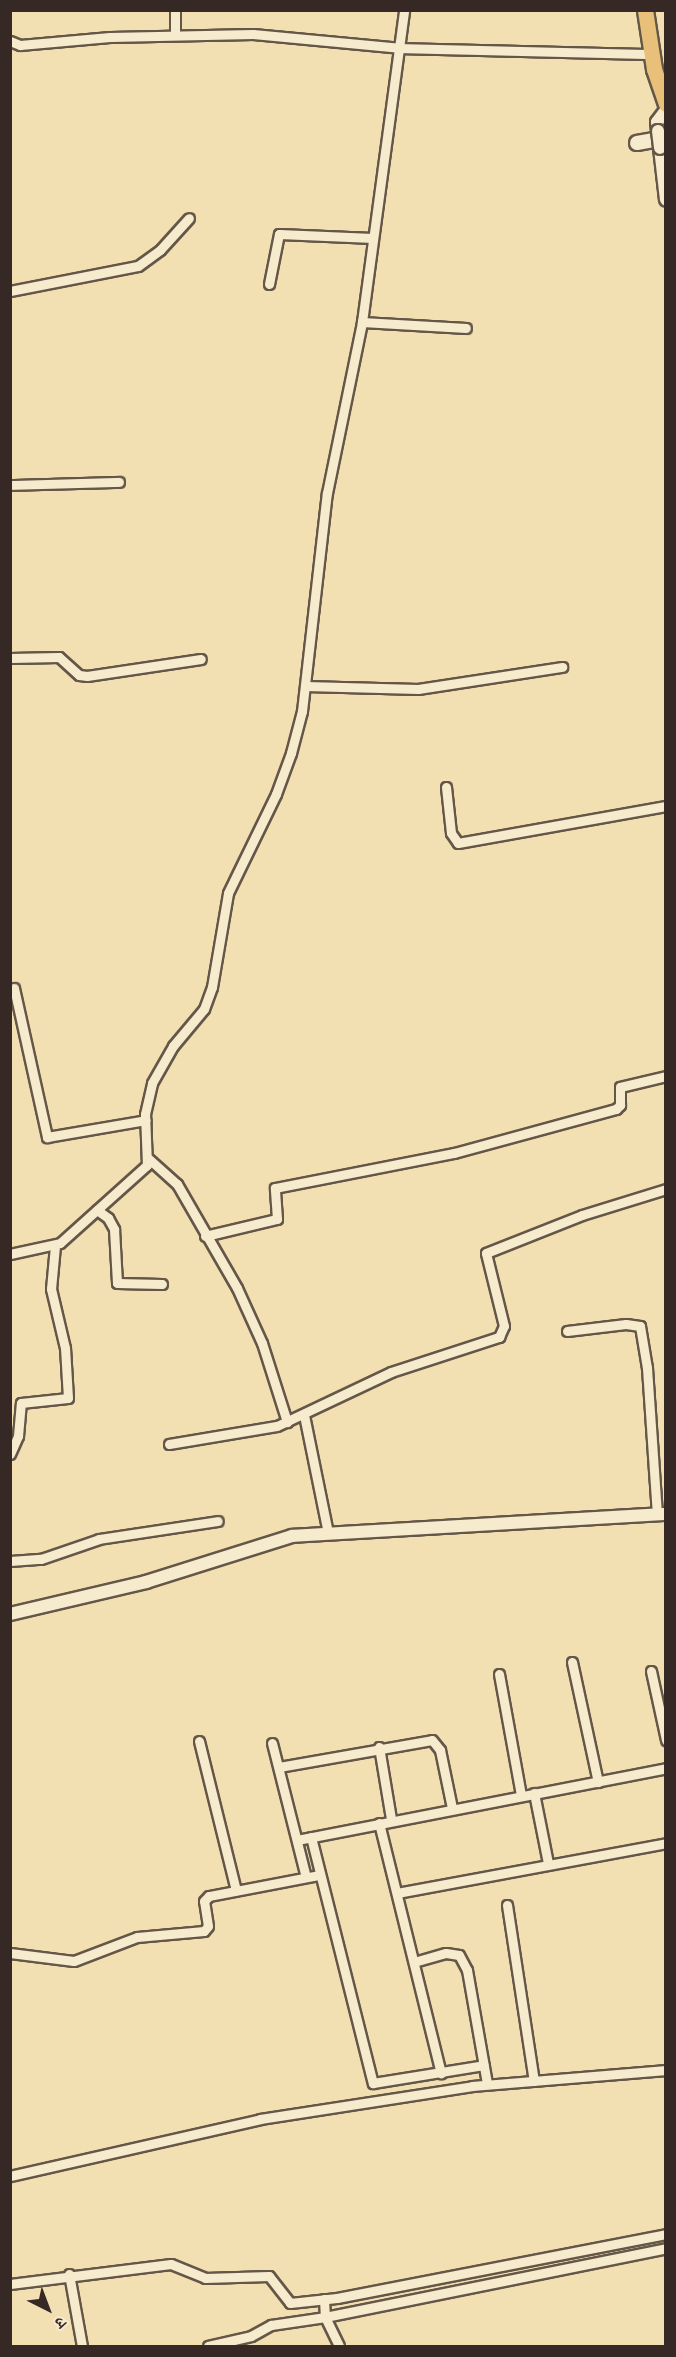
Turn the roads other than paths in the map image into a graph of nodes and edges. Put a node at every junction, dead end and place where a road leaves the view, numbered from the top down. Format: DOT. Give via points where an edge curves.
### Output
graph roads {
  1 [pos="175,10"];
  2 [pos="404,10"];
  3 [pos="645,10"];
  4 [pos="175,35"];
  5 [pos="10,41"];
  6 [pos="401,48"];
  7 [pos="652,54"];
  8 [pos="666,105"];
  9 [pos="666,110"];
  10 [pos="661,139"];
  11 [pos="637,143"];
  12 [pos="666,200"];
  13 [pos="189,218"];
  14 [pos="373,238"];
  15 [pos="269,284"];
  16 [pos="10,291"];
  17 [pos="362,322"];
  18 [pos="466,328"];
  19 [pos="119,482"];
  20 [pos="10,485"];
  21 [pos="10,658"];
  22 [pos="201,659"];
  23 [pos="562,667"];
  24 [pos="305,686"];
  25 [pos="446,788"];
  26 [pos="666,806"];
  27 [pos="14,988"];
  28 [pos="666,1076"];
  29 [pos="146,1120"];
  30 [pos="149,1160"];
  31 [pos="666,1188"];
  32 [pos="97,1210"];
  33 [pos="205,1236"];
  34 [pos="55,1246"];
  35 [pos="10,1254"];
  36 [pos="162,1284"];
  37 [pos="567,1331"];
  38 [pos="304,1415"];
  39 [pos="287,1422"];
  40 [pos="169,1444"];
  41 [pos="10,1454"];
  42 [pos="661,1514"];
  43 [pos="218,1521"];
  44 [pos="328,1533"];
  45 [pos="10,1561"];
  46 [pos="10,1614"];
  47 [pos="572,1662"];
  48 [pos="651,1671"];
  49 [pos="499,1674"];
  50 [pos="666,1740"];
  51 [pos="199,1741"];
  52 [pos="272,1743"];
  53 [pos="379,1747"];
  54 [pos="279,1767"];
  55 [pos="666,1768"];
  56 [pos="598,1782"];
  57 [pos="534,1793"];
  58 [pos="521,1796"];
  59 [pos="452,1808"];
  60 [pos="391,1819"];
  61 [pos="379,1823"];
  62 [pos="311,1837"];
  63 [pos="297,1840"];
  64 [pos="666,1843"];
  65 [pos="548,1863"];
  66 [pos="319,1875"];
  67 [pos="306,1877"];
  68 [pos="236,1890"];
  69 [pos="397,1893"];
  70 [pos="507,1905"];
  71 [pos="10,1953"];
  72 [pos="414,1962"];
  73 [pos="484,2065"];
  74 [pos="666,2070"];
  75 [pos="441,2073"];
  76 [pos="534,2081"];
  77 [pos="487,2085"];
  78 [pos="10,2176"];
  79 [pos="666,2234"];
  80 [pos="666,2248"];
  81 [pos="69,2274"];
  82 [pos="10,2284"];
  83 [pos="324,2299"];
  84 [pos="325,2317"];
  85 [pos="82,2346"];
  86 [pos="208,2346"];
  87 [pos="339,2346"];
  1 -- 4 [label="street"];
  2 -- 6 [label="street"];
  3 -- 7 [label="highway"];
  4 -- 5 [label="street" via="20,45"];
  4 -- 6 [label="street" via="254,34"];
  6 -- 7 [label="street"];
  6 -- 14 [label="street"];
  7 -- 8 [label="highway"];
  9 -- 10 [label="street" via="657,122"];
  10 -- 11 [label="main road"];
  10 -- 12 [label="street"];
  13 -- 16 [label="street" via="138,266"];
  14 -- 15 [label="street" via="279,234"];
  14 -- 17 [label="street"];
  17 -- 18 [label="street"];
  17 -- 24 [label="street" via="327,493"];
  19 -- 20 [label="street"];
  21 -- 22 [label="street" via="59,657 82,676"];
  23 -- 24 [label="street" via="418,689"];
  24 -- 29 [label="street" via="291,753 276,794 228,893 212,987 204,1009 158,1070 147,1097"];
  25 -- 26 [label="street" via="451,833 458,843"];
  27 -- 29 [label="street" via="47,1137"];
  28 -- 33 [label="street" via="620,1087 620,1105 616,1108 454,1154 275,1188 277,1219"];
  29 -- 30 [label="street"];
  30 -- 32 [label="street" via="144,1169"];
  30 -- 33 [label="street" via="177,1184"];
  31 -- 38 [label="street" via="489,1251 485,1261 503,1334 391,1372"];
  32 -- 34 [label="street"];
  32 -- 36 [label="street" via="114,1229 117,1283"];
  33 -- 39 [label="street" via="256,1330"];
  34 -- 35 [label="street"];
  34 -- 41 [label="street" via="51,1289 65,1348 68,1398 21,1403 18,1436"];
  37 -- 42 [label="street" via="635,1323 642,1331"];
  38 -- 39 [label="street"];
  38 -- 44 [label="street"];
  39 -- 40 [label="street"];
  42 -- 44 [label="street"];
  43 -- 45 [label="street" via="99,1539 41,1559"];
  44 -- 46 [label="street" via="276,1539 203,1566"];
  47 -- 56 [label="street"];
  48 -- 50 [label="street"];
  49 -- 58 [label="street"];
  51 -- 68 [label="street"];
  52 -- 54 [label="street"];
  53 -- 54 [label="street"];
  53 -- 59 [label="street" via="425,1739 437,1743"];
  53 -- 60 [label="street"];
  54 -- 63 [label="street"];
  55 -- 56 [label="street"];
  56 -- 57 [label="street"];
  57 -- 58 [label="street"];
  57 -- 65 [label="street"];
  58 -- 59 [label="street"];
  59 -- 60 [label="street"];
  60 -- 61 [label="street"];
  61 -- 62 [label="street"];
  61 -- 69 [label="street"];
  62 -- 63 [label="street"];
  62 -- 66 [label="street"];
  63 -- 67 [label="street"];
  64 -- 65 [label="street"];
  65 -- 69 [label="street"];
  66 -- 67 [label="street"];
  66 -- 75 [label="street" via="373,2083"];
  67 -- 68 [label="street"];
  68 -- 71 [label="street" via="206,1898 208,1926 204,1931 132,1938 74,1961"];
  69 -- 72 [label="street"];
  70 -- 76 [label="street"];
  72 -- 73 [label="street" via="446,1953 459,1955 467,1970"];
  72 -- 75 [label="street"];
  73 -- 75 [label="street"];
  73 -- 77 [label="street"];
  74 -- 76 [label="street"];
  76 -- 77 [label="street"];
  77 -- 78 [label="street" via="260,2119"];
  79 -- 83 [label="street"];
  80 -- 84 [label="street"];
  81 -- 82 [label="street"];
  81 -- 83 [label="street" via="171,2264 205,2278 269,2276 290,2303"];
  81 -- 85 [label="street"];
  83 -- 84 [label="street"];
  84 -- 86 [label="street" via="271,2325 251,2336"];
  84 -- 87 [label="street"];
}
